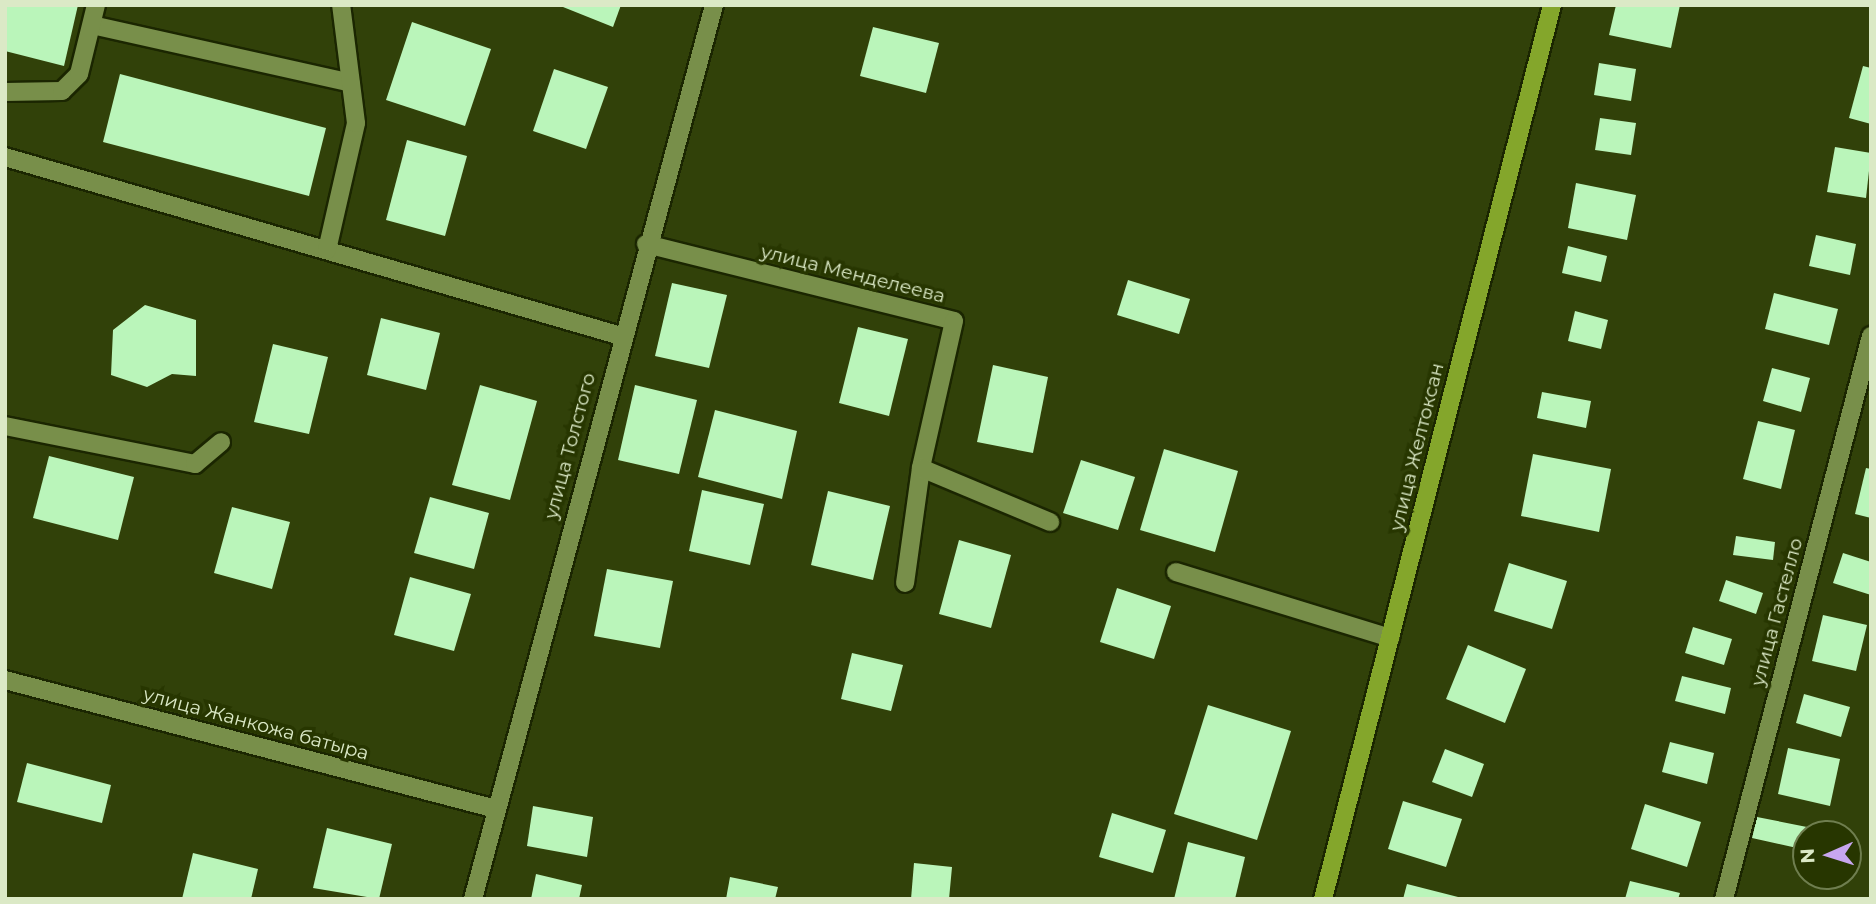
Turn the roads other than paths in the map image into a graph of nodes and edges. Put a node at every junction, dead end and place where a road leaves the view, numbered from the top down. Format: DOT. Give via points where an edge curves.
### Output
graph roads {
  1 [pos="96,5"];
  2 [pos="341,5"];
  3 [pos="714,5"];
  4 [pos="1552,5"];
  5 [pos="92,25"];
  6 [pos="351,83"];
  7 [pos="5,92"];
  8 [pos="5,157"];
  9 [pos="646,244"];
  10 [pos="327,250"];
  11 [pos="1871,336"];
  12 [pos="621,337"];
  13 [pos="5,426"];
  14 [pos="221,442"];
  15 [pos="921,468"];
  16 [pos="1050,522"];
  17 [pos="1176,572"];
  18 [pos="905,583"];
  19 [pos="1390,638"];
  20 [pos="5,680"];
  21 [pos="496,809"];
  22 [pos="473,899"];
  23 [pos="1323,899"];
  24 [pos="1724,899"];
  1 -- 5 [label="street"];
  2 -- 6 [label="street"];
  3 -- 9 [label="street, улица Толстого"];
  4 -- 19 [label="main road, улица Желтоксан"];
  5 -- 6 [label="street"];
  5 -- 7 [label="street" via="79,74 62,91"];
  6 -- 10 [label="street" via="356,123"];
  8 -- 10 [label="street"];
  9 -- 12 [label="street, улица Толстого"];
  9 -- 15 [label="street, улица Менделеева" via="954,321"];
  10 -- 12 [label="street"];
  11 -- 24 [label="street, улица Гастелло"];
  12 -- 21 [label="street, улица Толстого"];
  13 -- 14 [label="street" via="195,464"];
  15 -- 16 [label="street"];
  15 -- 18 [label="street, улица Менделеева"];
  17 -- 19 [label="street"];
  19 -- 23 [label="main road, улица Желтоксан"];
  20 -- 21 [label="street, улица Жанкожа батыра"];
  21 -- 22 [label="street, улица Толстого"];
}
